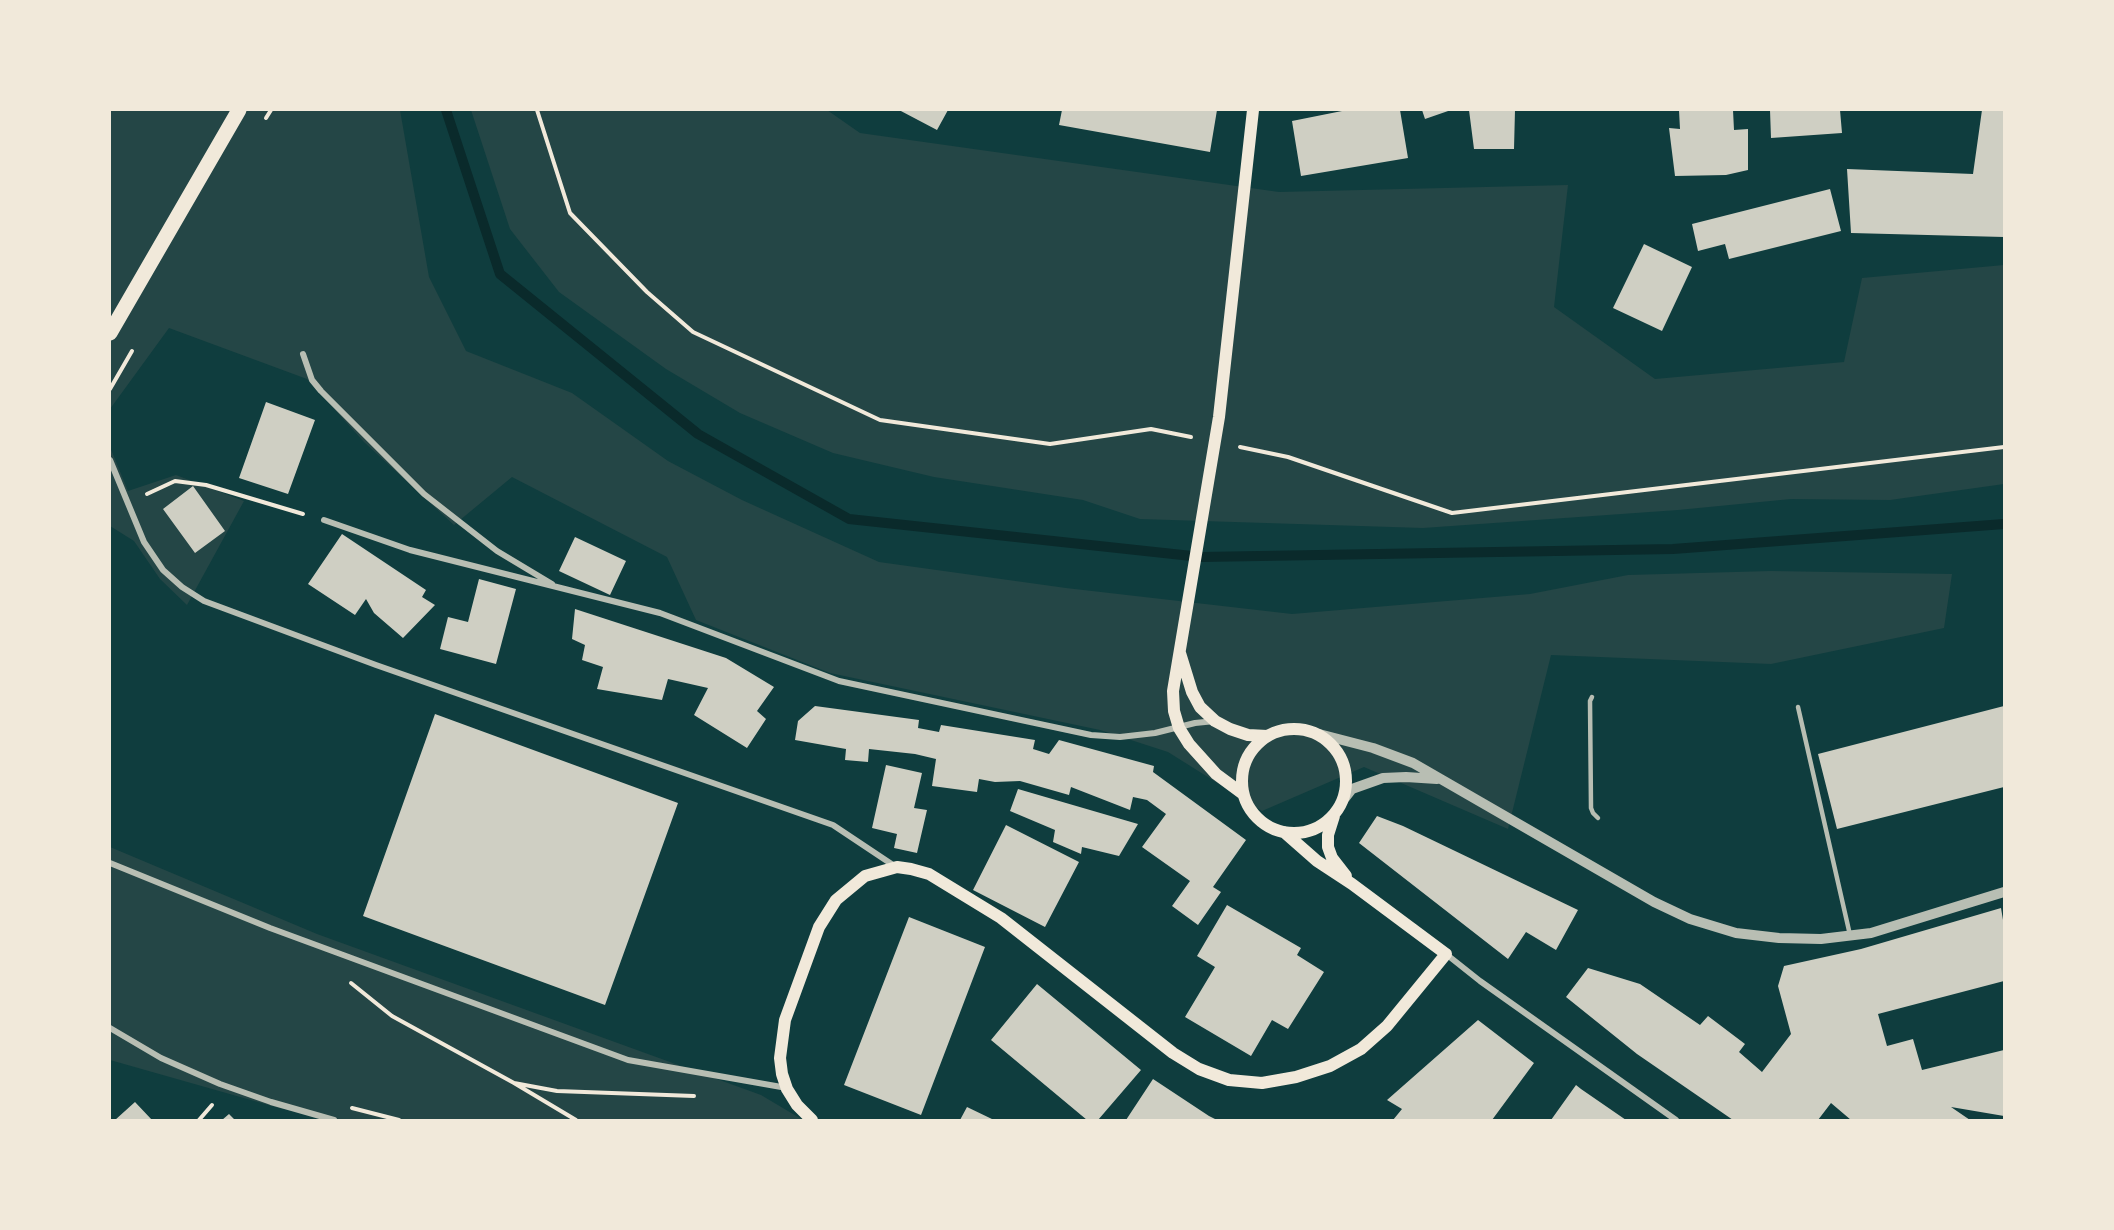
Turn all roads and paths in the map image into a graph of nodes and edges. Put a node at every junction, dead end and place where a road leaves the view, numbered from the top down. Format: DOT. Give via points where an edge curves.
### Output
graph roads {
  1 [pos="239,110"];
  2 [pos="1253,110"];
  3 [pos="110,333"];
  4 [pos="303,354"];
  5 [pos="110,460"];
  6 [pos="128,503"];
  7 [pos="324,520"];
  8 [pos="560,588"];
  9 [pos="1179,655"];
  10 [pos="1592,697"];
  11 [pos="1798,707"];
  12 [pos="1215,721"];
  13 [pos="1179,728"];
  14 [pos="1318,734"];
  15 [pos="1267,736"];
  16 [pos="1440,780"];
  17 [pos="1243,794"];
  18 [pos="1345,798"];
  19 [pos="1334,816"];
  20 [pos="1598,818"];
  21 [pos="1284,832"];
  22 [pos="110,862"];
  23 [pos="897,867"];
  24 [pos="1352,884"];
  25 [pos="2004,892"];
  26 [pos="1850,935"];
  27 [pos="1446,954"];
  28 [pos="343,975"];
  29 [pos="110,1028"];
  30 [pos="514,1083"];
  31 [pos="787,1089"];
  32 [pos="694,1096"];
  33 [pos="213,1103"];
  34 [pos="199,1120"];
  35 [pos="334,1120"];
  36 [pos="576,1120"];
  37 [pos="812,1120"];
  38 [pos="1676,1120"];
  1 -- 3 [label="main road"];
  2 -- 9 [label="main road" via="1219,417"];
  4 -- 8 [label="street" via="312,380 321,391 424,494 497,551"];
  5 -- 6 [label="street"];
  6 -- 7 [label="path" via="175,481 206,485"];
  6 -- 23 [label="street" via="144,542 163,570 204,601 832,825"];
  7 -- 8 [label="street" via="410,550"];
  8 -- 13 [label="street" via="660,614 839,681 1091,735 1120,737"];
  9 -- 12 [label="main road" via="1200,707"];
  9 -- 13 [label="main road" via="1173,691"];
  10 -- 20 [label="lane" via="1591,808"];
  11 -- 26 [label="lane"];
  12 -- 13 [label="street"];
  12 -- 15 [label="main road" via="1248,735"];
  13 -- 17 [label="main road" via="1200,758"];
  14 -- 15 [label="main road" via="1284,729"];
  14 -- 16 [label="street" via="1413,763"];
  14 -- 18 [label="main road" via="1331,743 1346,768"];
  15 -- 17 [label="main road" via="1254,746 1245,761"];
  16 -- 18 [label="street" via="1383,778 1352,789"];
  16 -- 26 [label="street" via="1690,919 1736,933 1779,938"];
  17 -- 21 [label="main road" via="1258,819"];
  18 -- 19 [label="main road"];
  19 -- 21 [label="main road" via="1319,828 1302,834"];
  19 -- 24 [label="main road" via="1328,847"];
  21 -- 24 [label="main road"];
  22 -- 31 [label="street" via="290,935 628,1060"];
  23 -- 27 [label="main road" via="929,874 992,912 1173,1053 1199,1070 1229,1080 1262,1083 1296,1077 1330,1066 1361,1049 1387,1026"];
  23 -- 31 [label="main road" via="865,876 850,887 836,900 819,927 785,1020 780,1058"];
  24 -- 27 [label="main road"];
  25 -- 26 [label="street" via="1880,931"];
  27 -- 38 [label="street"];
  28 -- 30 [label="path" via="392,1016"];
  29 -- 35 [label="street" via="161,1058 220,1084"];
  30 -- 32 [label="path" via="557,1091"];
  30 -- 36 [label="path"];
  31 -- 37 [label="main road"];
  33 -- 34 [label="path"];
}
